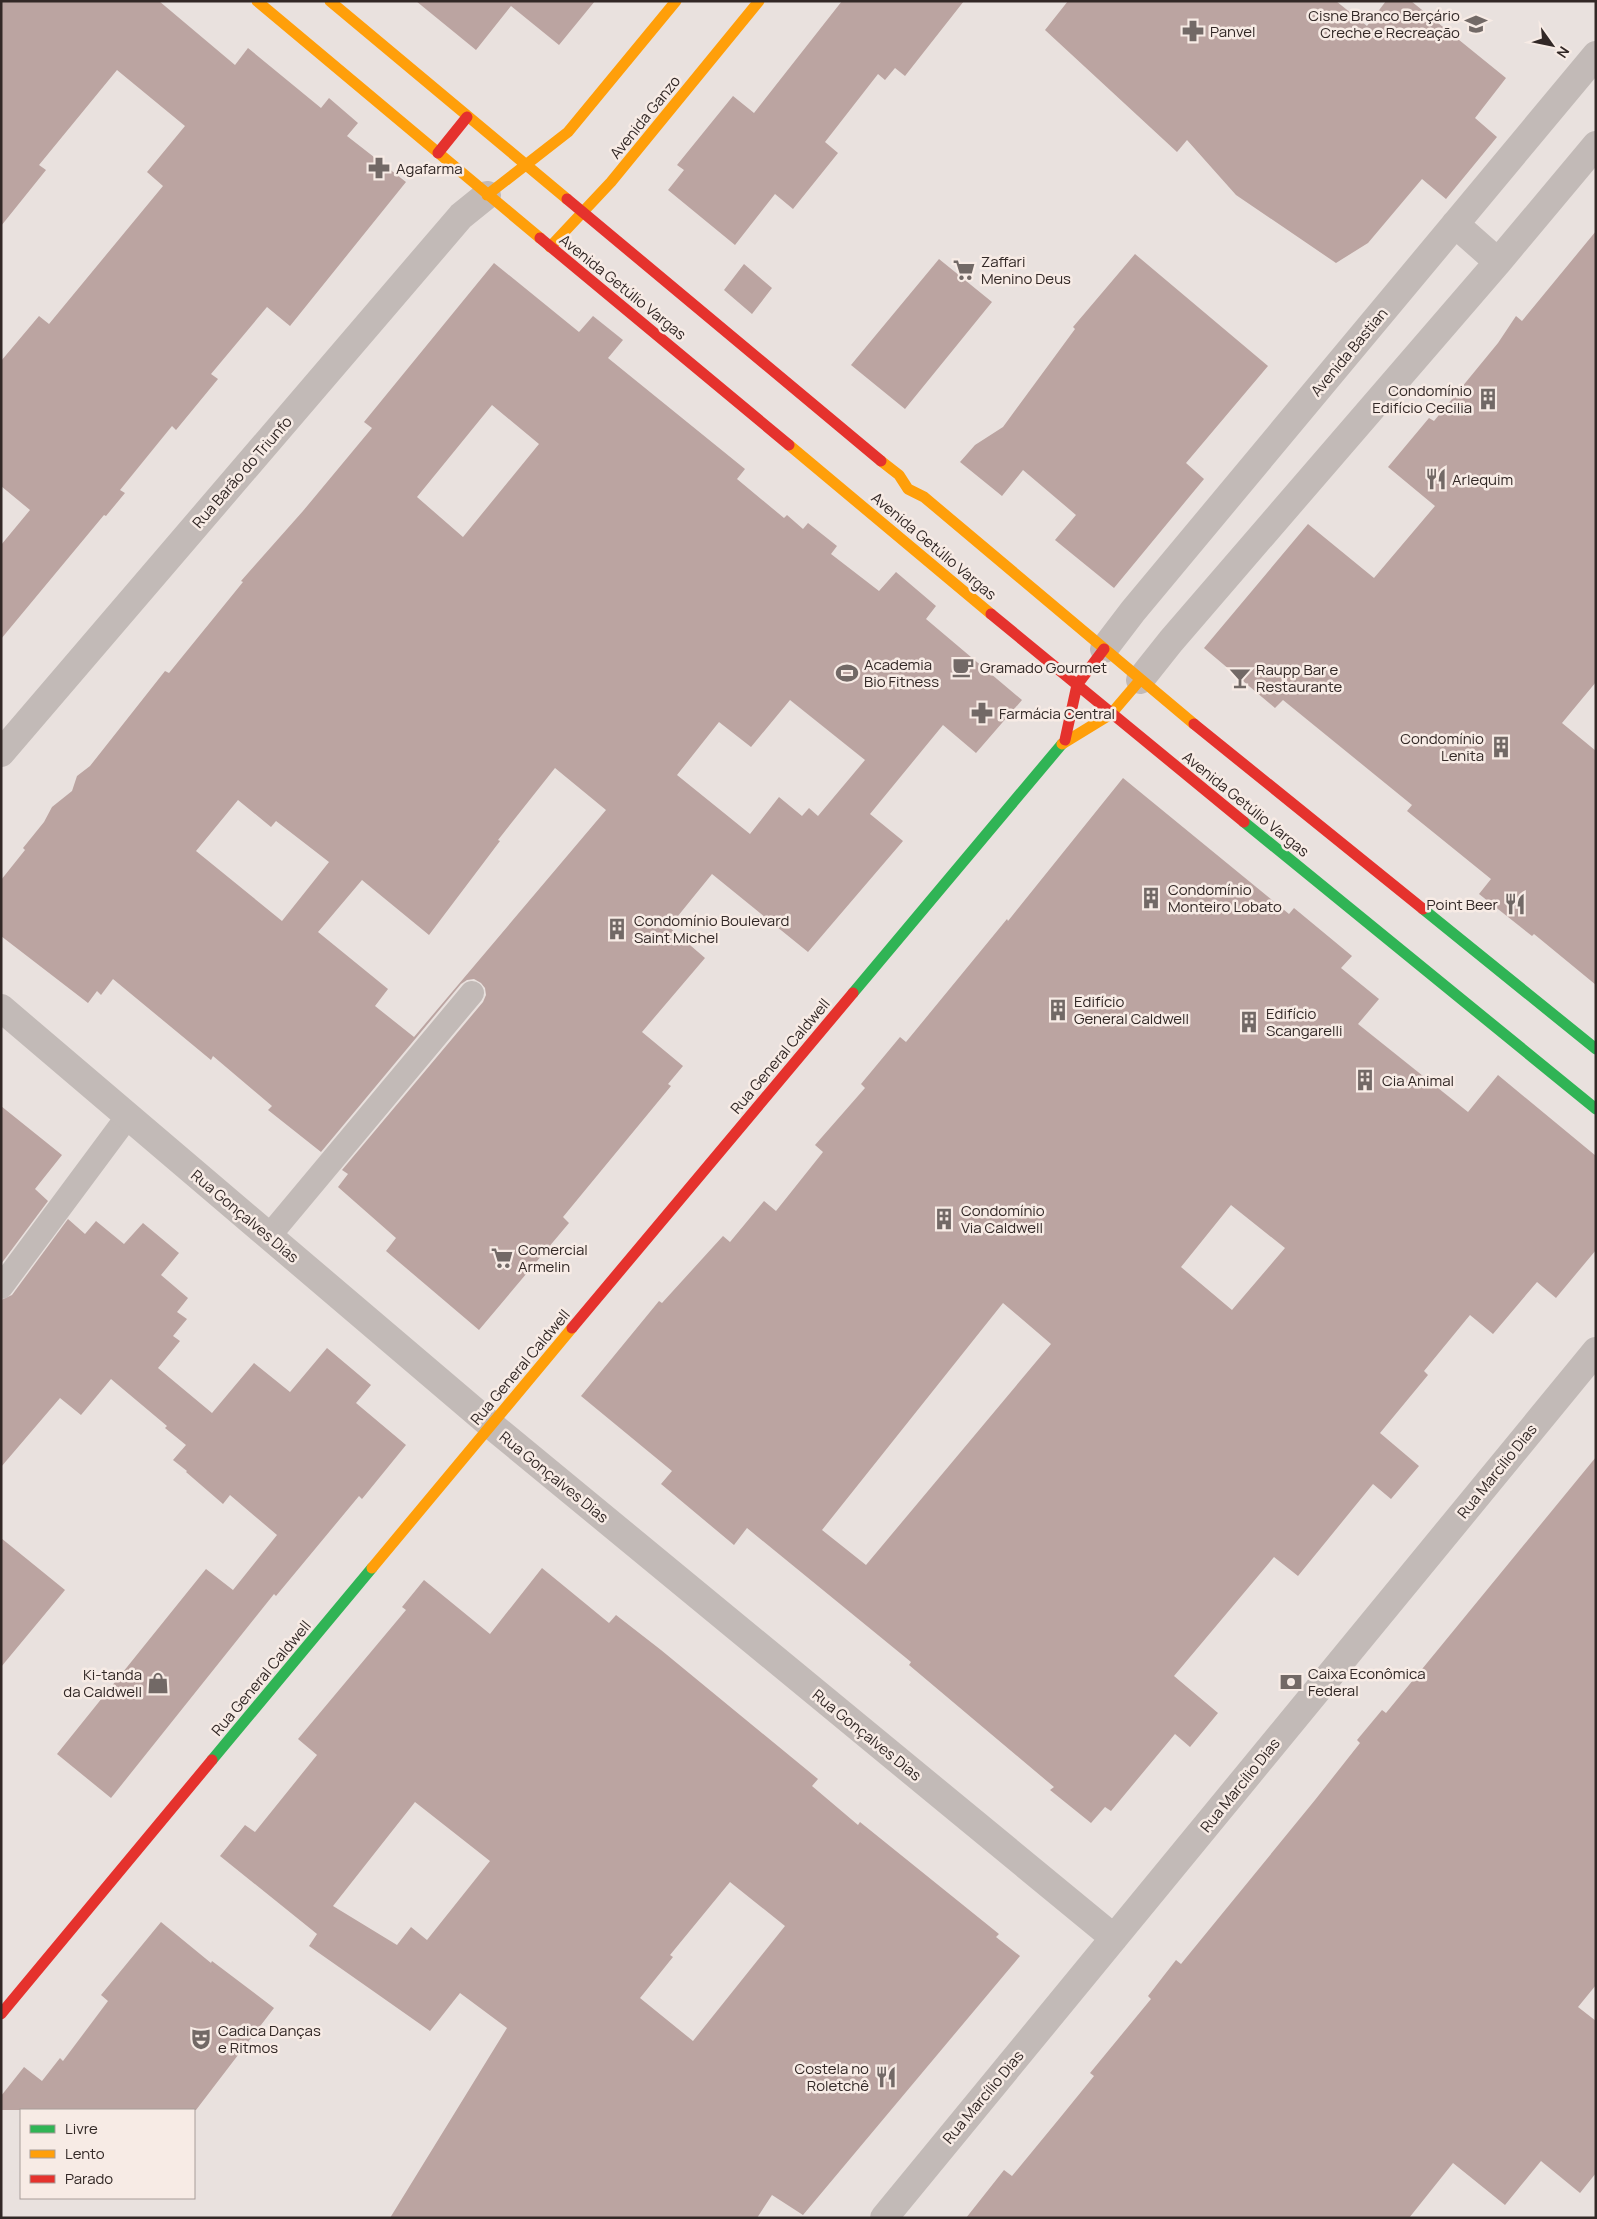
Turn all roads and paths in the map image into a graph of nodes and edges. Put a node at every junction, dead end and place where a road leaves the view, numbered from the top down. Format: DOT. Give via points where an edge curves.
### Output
graph roads {
  1 [pos="257,1"];
  2 [pos="330,1"];
  3 [pos="676,1"];
  4 [pos="759,1"];
  5 [pos="1596,55"];
  6 [pos="467,117"];
  7 [pos="1596,145"];
  8 [pos="438,152"];
  9 [pos="526,166"];
  10 [pos="487,195"];
  11 [pos="582,212"];
  12 [pos="1455,224"];
  13 [pos="550,247"];
  14 [pos="1498,262"];
  15 [pos="1104,649"];
  16 [pos="1140,680"];
  17 [pos="1077,685"];
  18 [pos="1111,714"];
  19 [pos="1065,740"];
  20 [pos="1,753"];
  21 [pos="472,993"];
  22 [pos="1,1008"];
  23 [pos="1596,1049"];
  24 [pos="1596,1109"];
  25 [pos="128,1116"];
  26 [pos="269,1236"];
  27 [pos="1,1287"];
  28 [pos="1596,1351"];
  29 [pos="491,1425"];
  30 [pos="1114,1938"];
  31 [pos="1,2014"];
  32 [pos="884,2218"];
  1 -- 8 [label="main road, Avenida Getúlio Vargas"];
  2 -- 6 [label="main road, Avenida Getúlio Vargas"];
  3 -- 9 [label="main road" via="568,132"];
  4 -- 11 [label="main road, Avenida Ganzo" via="611,182"];
  5 -- 12 [label="street, Avenida Bastian"];
  6 -- 8 [label="main road"];
  6 -- 9 [label="main road, Avenida Getúlio Vargas"];
  7 -- 14 [label="street"];
  8 -- 10 [label="main road, Avenida Getúlio Vargas"];
  9 -- 10 [label="main road"];
  9 -- 11 [label="main road, Avenida Getúlio Vargas"];
  10 -- 13 [label="main road, Avenida Getúlio Vargas"];
  10 -- 20 [label="street, Rua Barão do Triunfo" via="461,216"];
  11 -- 13 [label="main road, Avenida Ganzo"];
  11 -- 15 [label="main road, Avenida Getúlio Vargas" via="899,475 908,489 924,497"];
  12 -- 14 [label="street"];
  12 -- 15 [label="street, Avenida Bastian"];
  13 -- 17 [label="main road, Avenida Getúlio Vargas"];
  14 -- 16 [label="street"];
  15 -- 16 [label="main road, Avenida Getúlio Vargas"];
  15 -- 17 [label="main road, Rua General Caldwell"];
  16 -- 18 [label="main road, Rua General Caldwell"];
  16 -- 23 [label="main road, Avenida Getúlio Vargas"];
  17 -- 18 [label="main road, Avenida Getúlio Vargas"];
  17 -- 19 [label="main road, Rua General Caldwell"];
  18 -- 19 [label="main road, Rua General Caldwell"];
  18 -- 24 [label="main road, Avenida Getúlio Vargas"];
  19 -- 29 [label="main road, Rua General Caldwell"];
  21 -- 26 [label="lane"];
  22 -- 25 [label="street, Rua Gonçalves Dias"];
  25 -- 26 [label="street, Rua Gonçalves Dias"];
  25 -- 27 [label="lane"];
  26 -- 29 [label="street, Rua Gonçalves Dias"];
  28 -- 30 [label="street, Rua Marcílio Dias"];
  29 -- 30 [label="street, Rua Gonçalves Dias"];
  29 -- 31 [label="main road, Rua General Caldwell"];
  30 -- 32 [label="street, Rua Marcílio Dias"];
}
